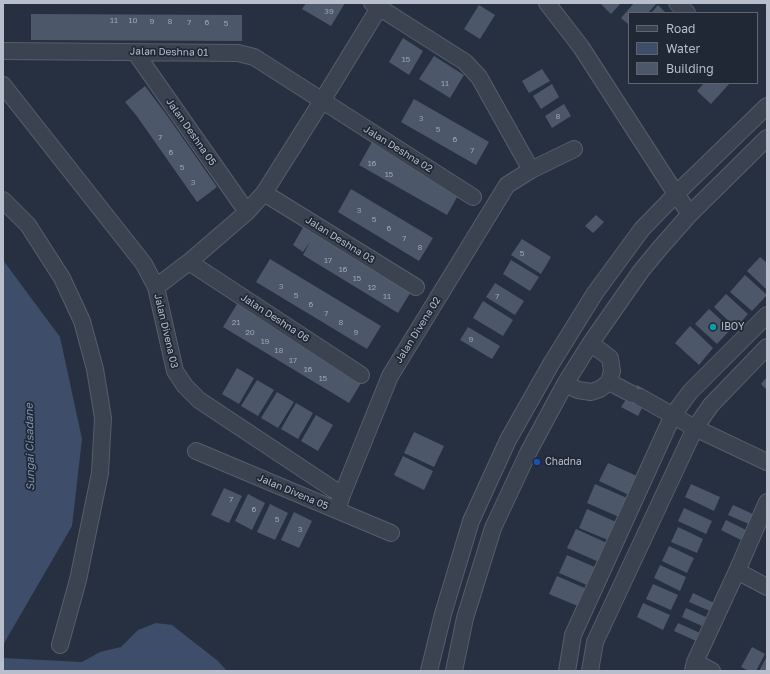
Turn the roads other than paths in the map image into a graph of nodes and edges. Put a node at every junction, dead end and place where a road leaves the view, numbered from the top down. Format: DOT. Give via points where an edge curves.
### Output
graph roads {
  1 [pos="547,3"];
  2 [pos="677,3"];
  3 [pos="378,4"];
  4 [pos="686,12"];
  5 [pos="3,51"];
  6 [pos="135,52"];
  7 [pos="3,85"];
  8 [pos="322,101"];
  9 [pos="767,106"];
  10 [pos="767,138"];
  11 [pos="574,149"];
  12 [pos="531,170"];
  13 [pos="264,193"];
  14 [pos="676,194"];
  15 [pos="473,197"];
  16 [pos="3,200"];
  17 [pos="248,212"];
  18 [pos="690,214"];
  19 [pos="189,262"];
  20 [pos="156,287"];
  21 [pos="416,287"];
  22 [pos="767,315"];
  23 [pos="590,344"];
  24 [pos="767,347"];
  25 [pos="361,375"];
  26 [pos="608,382"];
  27 [pos="565,384"];
  28 [pos="673,415"];
  29 [pos="695,428"];
  30 [pos="196,450"];
  31 [pos="767,462"];
  32 [pos="342,495"];
  33 [pos="767,502"];
  34 [pos="337,510"];
  35 [pos="391,533"];
  36 [pos="737,571"];
  37 [pos="767,587"];
  38 [pos="442,614"];
  39 [pos="465,618"];
  40 [pos="573,635"];
  41 [pos="596,642"];
  42 [pos="60,646"];
  43 [pos="694,667"];
  44 [pos="429,671"];
  45 [pos="454,671"];
  46 [pos="567,671"];
  47 [pos="590,671"];
  48 [pos="712,671"];
  1 -- 14 [label="street" via="581,47"];
  2 -- 4 [label="street"];
  3 -- 8 [label="street"];
  3 -- 12 [label="street" via="465,62 480,77"];
  5 -- 6 [label="street, Jalan Deshna 01"];
  6 -- 8 [label="street, Jalan Deshna 01" via="238,53 254,57"];
  6 -- 17 [label="street, Jalan Deshna 05"];
  7 -- 20 [label="street, Jalan Divena 03" via="144,264"];
  8 -- 13 [label="street"];
  8 -- 15 [label="street, Jalan Deshna 02"];
  9 -- 14 [label="street"];
  10 -- 18 [label="street"];
  11 -- 12 [label="street, Jalan Divena 02"];
  12 -- 32 [label="street, Jalan Divena 02" via="507,185 390,376"];
  13 -- 17 [label="street"];
  13 -- 21 [label="street, Jalan Deshna 03"];
  14 -- 18 [label="street"];
  14 -- 38 [label="street" via="642,229 595,292 508,440 471,521"];
  16 -- 42 [label="street" via="28,225 62,278 82,321 95,369 103,418 100,473 78,580"];
  17 -- 19 [label="street"];
  18 -- 23 [label="street" via="641,272"];
  19 -- 20 [label="street"];
  19 -- 25 [label="street, Jalan Deshna 06"];
  20 -- 32 [label="street, Jalan Divena 03" via="175,371 184,386 198,400"];
  22 -- 28 [label="street" via="690,392"];
  23 -- 26 [label="street" via="610,358 612,371"];
  23 -- 27 [label="street"];
  24 -- 29 [label="street" via="711,405"];
  26 -- 27 [label="street" via="591,392"];
  26 -- 28 [label="street"];
  27 -- 39 [label="street" via="529,451 493,528"];
  28 -- 29 [label="street"];
  28 -- 40 [label="street"];
  29 -- 31 [label="street"];
  29 -- 41 [label="street"];
  30 -- 34 [label="street, Jalan Divena 05"];
  32 -- 34 [label="street, Jalan Divena 02"];
  33 -- 36 [label="street"];
  34 -- 35 [label="street, Jalan Divena 05"];
  36 -- 37 [label="street"];
  36 -- 43 [label="street"];
  38 -- 39 [label="street"];
  38 -- 44 [label="street"];
  39 -- 45 [label="street"];
  40 -- 41 [label="street"];
  40 -- 46 [label="street"];
  41 -- 47 [label="street"];
  43 -- 48 [label="street"];
}
